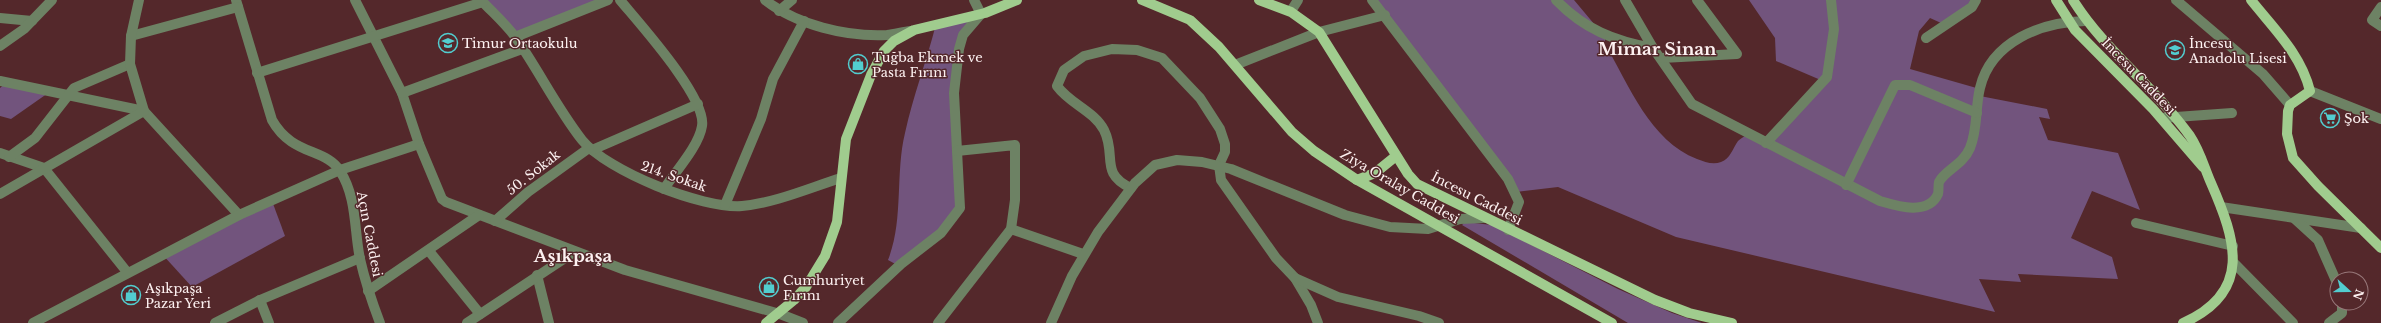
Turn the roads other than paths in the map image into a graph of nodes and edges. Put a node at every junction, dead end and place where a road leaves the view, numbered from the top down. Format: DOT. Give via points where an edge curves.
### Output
graph roads {
  1 [pos="52,0"];
  2 [pos="139,0"];
  3 [pos="355,0"];
  4 [pos="608,0"];
  5 [pos="620,0"];
  6 [pos="765,0"];
  7 [pos="792,0"];
  8 [pos="974,0"];
  9 [pos="1017,0"];
  10 [pos="1142,0"];
  11 [pos="1259,0"];
  12 [pos="1298,0"];
  13 [pos="1372,0"];
  14 [pos="1556,0"];
  15 [pos="1625,0"];
  16 [pos="1697,0"];
  17 [pos="1831,0"];
  18 [pos="1976,0"];
  19 [pos="2056,0"];
  20 [pos="2073,0"];
  21 [pos="2176,0"];
  22 [pos="2251,0"];
  23 [pos="482,1"];
  24 [pos="237,3"];
  25 [pos="2381,7"];
  26 [pos="779,11"];
  27 [pos="1291,11"];
  28 [pos="981,14"];
  29 [pos="1385,15"];
  30 [pos="0,18"];
  31 [pos="2067,20"];
  32 [pos="804,21"];
  33 [pos="2085,21"];
  34 [pos="32,22"];
  35 [pos="2381,26"];
  36 [pos="914,30"];
  37 [pos="1319,32"];
  38 [pos="865,34"];
  39 [pos="131,36"];
  40 [pos="373,36"];
  41 [pos="514,37"];
  42 [pos="1926,38"];
  43 [pos="0,46"];
  44 [pos="1654,48"];
  45 [pos="522,49"];
  46 [pos="883,53"];
  47 [pos="1662,58"];
  48 [pos="130,64"];
  49 [pos="1235,65"];
  50 [pos="257,72"];
  51 [pos="2,84"];
  52 [pos="2310,91"];
  53 [pos="402,93"];
  54 [pos="68,94"];
  55 [pos="698,104"];
  56 [pos="2290,105"];
  57 [pos="144,111"];
  58 [pos="1977,113"];
  59 [pos="2232,113"];
  60 [pos="2174,117"];
  61 [pos="2162,118"];
  62 [pos="2381,119"];
  63 [pos="1766,142"];
  64 [pos="419,144"];
  65 [pos="591,149"];
  66 [pos="957,150"];
  67 [pos="4,155"];
  68 [pos="1396,156"];
  69 [pos="1219,165"];
  70 [pos="44,168"];
  71 [pos="340,170"];
  72 [pos="2205,170"];
  73 [pos="841,178"];
  74 [pos="1357,180"];
  75 [pos="1846,185"];
  76 [pos="1131,188"];
  77 [pos="664,189"];
  78 [pos="0,194"];
  79 [pos="725,205"];
  80 [pos="2221,207"];
  81 [pos="239,215"];
  82 [pos="479,216"];
  83 [pos="1484,218"];
  84 [pos="2295,219"];
  85 [pos="495,221"];
  86 [pos="2136,224"];
  87 [pos="1442,226"];
  88 [pos="2361,228"];
  89 [pos="1011,229"];
  90 [pos="1508,230"];
  91 [pos="2233,246"];
  92 [pos="2381,248"];
  93 [pos="429,251"];
  94 [pos="574,252"];
  95 [pos="1083,254"];
  96 [pos="360,258"];
  97 [pos="2234,263"];
  98 [pos="2332,271"];
  99 [pos="127,272"];
  100 [pos="537,275"];
  101 [pos="1295,278"];
  102 [pos="368,291"];
  103 [pos="260,300"];
  104 [pos="2342,311"];
  105 [pos="480,314"];
  106 [pos="780,314"];
  107 [pos="2191,322"];
  108 [pos="33,323"];
  109 [pos="216,323"];
  110 [pos="269,323"];
  111 [pos="380,323"];
  112 [pos="467,323"];
  113 [pos="549,323"];
  114 [pos="766,323"];
  115 [pos="803,323"];
  116 [pos="838,323"];
  117 [pos="938,323"];
  118 [pos="1051,323"];
  119 [pos="1318,323"];
  120 [pos="1439,323"];
  121 [pos="1612,323"];
  122 [pos="1732,323"];
  123 [pos="2293,323"];
  124 [pos="2329,323"];
  1 -- 34 [label="street"];
  2 -- 39 [label="street"];
  3 -- 40 [label="street"];
  4 -- 41 [label="street"];
  5 -- 55 [label="street"];
  6 -- 26 [label="street"];
  7 -- 26 [label="street"];
  8 -- 28 [label="street"];
  9 -- 28 [label="main road"];
  10 -- 49 [label="main road, Ziya Oralay Caddesi" via="1190,20"];
  11 -- 27 [label="main road, İncesu Caddesi"];
  12 -- 27 [label="street"];
  13 -- 29 [label="street"];
  14 -- 44 [label="street" via="1570,16 1600,35"];
  15 -- 44 [label="street"];
  16 -- 47 [label="street" via="1737,54"];
  17 -- 63 [label="street" via="1834,29 1827,77"];
  18 -- 42 [label="street" via="1972,7"];
  19 -- 31 [label="main road, İncesu Caddesi"];
  20 -- 33 [label="main road, İncesu Caddesi"];
  21 -- 56 [label="street" via="2263,74"];
  22 -- 52 [label="main road" via="2295,54 2309,80"];
  23 -- 40 [label="street"];
  23 -- 41 [label="street, 214. Sokak"];
  24 -- 39 [label="street"];
  24 -- 50 [label="street, Açın Caddesi"];
  25 -- 35 [label="street" via="2372,20"];
  26 -- 32 [label="street"];
  27 -- 37 [label="main road, İncesu Caddesi" via="1307,20"];
  28 -- 36 [label="main road"];
  28 -- 66 [label="street" via="963,35 959,49 954,93"];
  29 -- 37 [label="street"];
  29 -- 90 [label="street" via="1514,186 1519,202"];
  30 -- 34 [label="street"];
  31 -- 33 [label="street"];
  31 -- 58 [label="street" via="2050,24 2006,46 1984,73"];
  31 -- 61 [label="main road, İncesu Caddesi"];
  32 -- 38 [label="street"];
  32 -- 79 [label="street" via="773,79 761,118"];
  33 -- 60 [label="main road, İncesu Caddesi"];
  34 -- 43 [label="street"];
  36 -- 38 [label="street" via="888,35"];
  36 -- 46 [label="main road" via="895,40"];
  37 -- 49 [label="street"];
  37 -- 68 [label="main road, İncesu Caddesi"];
  38 -- 46 [label="street" via="878,41"];
  39 -- 48 [label="street"];
  40 -- 50 [label="street"];
  40 -- 53 [label="street"];
  41 -- 45 [label="street, 214. Sokak"];
  44 -- 47 [label="street"];
  45 -- 53 [label="street"];
  45 -- 65 [label="street, 214. Sokak"];
  46 -- 73 [label="main road" via="853,118 844,147"];
  47 -- 63 [label="street" via="1692,104"];
  48 -- 54 [label="street" via="84,83"];
  48 -- 57 [label="street"];
  49 -- 74 [label="main road, Ziya Oralay Caddesi" via="1292,132 1314,151"];
  50 -- 71 [label="street, Açın Caddesi" via="272,120 279,133 303,150 332,161"];
  51 -- 54 [label="street"];
  52 -- 56 [label="main road"];
  52 -- 62 [label="street"];
  53 -- 64 [label="street"];
  54 -- 57 [label="street"];
  54 -- 67 [label="street" via="35,138"];
  55 -- 65 [label="street, 50. Sokak"];
  55 -- 77 [label="street" via="703,117 702,128"];
  56 -- 88 [label="main road" via="2286,134 2293,158"];
  57 -- 70 [label="street"];
  57 -- 81 [label="street"];
  58 -- 75 [label="street" via="1967,154 1939,182 1938,193 1928,204 1917,208 1903,208 1880,201"];
  58 -- 75 [label="street" via="1910,84 1895,85"];
  59 -- 60 [label="street"];
  60 -- 61 [label="street"];
  60 -- 72 [label="main road, İncesu Caddesi" via="2198,150"];
  61 -- 72 [label="main road, İncesu Caddesi"];
  63 -- 75 [label="street"];
  64 -- 71 [label="street"];
  64 -- 82 [label="street" via="442,198 451,205"];
  65 -- 77 [label="street, 214. Sokak" via="618,168"];
  65 -- 85 [label="street, 50. Sokak" via="528,192"];
  66 -- 89 [label="street" via="1015,145 1015,200"];
  66 -- 116 [label="street" via="960,202 955,218 936,239 899,266"];
  67 -- 70 [label="street"];
  68 -- 74 [label="main road" via="1375,173"];
  68 -- 83 [label="main road, İncesu Caddesi" via="1417,184"];
  69 -- 76 [label="street" via="1197,161 1166,162 1146,171"];
  69 -- 76 [label="street" via="1225,152 1225,144 1211,112 1162,58 1137,50 1112,49 1084,56 1064,70 1057,86 1103,128 1110,147 1109,168 1112,176 1119,184"];
  69 -- 87 [label="street" via="1367,222 1427,229"];
  69 -- 101 [label="street" via="1221,180 1276,258"];
  70 -- 78 [label="street"];
  70 -- 99 [label="street"];
  71 -- 81 [label="street"];
  71 -- 96 [label="street, Açın Caddesi" via="348,187 354,212"];
  72 -- 80 [label="main road, İncesu Caddesi"];
  73 -- 79 [label="street, 214. Sokak" via="754,204"];
  73 -- 106 [label="main road" via="840,205 831,246 800,295"];
  74 -- 87 [label="main road, Ziya Oralay Caddesi"];
  76 -- 95 [label="street"];
  77 -- 79 [label="street, 214. Sokak"];
  80 -- 84 [label="street"];
  80 -- 91 [label="main road, İncesu Caddesi"];
  81 -- 99 [label="street"];
  82 -- 85 [label="street"];
  82 -- 93 [label="street"];
  83 -- 87 [label="street" via="1457,220"];
  83 -- 90 [label="main road, İncesu Caddesi"];
  84 -- 88 [label="street"];
  84 -- 98 [label="street" via="2318,240"];
  85 -- 94 [label="street"];
  86 -- 91 [label="street"];
  87 -- 121 [label="main road, Ziya Oralay Caddesi"];
  88 -- 92 [label="main road"];
  89 -- 95 [label="street"];
  89 -- 117 [label="street"];
  90 -- 122 [label="main road, İncesu Caddesi" via="1655,300 1689,313"];
  91 -- 97 [label="main road, İncesu Caddesi"];
  93 -- 102 [label="street"];
  93 -- 105 [label="street"];
  94 -- 100 [label="street"];
  94 -- 106 [label="street" via="625,270"];
  95 -- 118 [label="street"];
  96 -- 102 [label="street, Açın Caddesi"];
  96 -- 103 [label="street"];
  97 -- 107 [label="main road, İncesu Caddesi" via="2230,282 2220,298"];
  97 -- 123 [label="street"];
  99 -- 108 [label="street"];
  100 -- 105 [label="street"];
  100 -- 113 [label="street"];
  101 -- 119 [label="street"];
  101 -- 120 [label="street" via="1338,297 1420,316"];
  102 -- 111 [label="street, Açın Caddesi"];
  103 -- 109 [label="street"];
  103 -- 110 [label="street"];
  104 -- 124 [label="street"];
  105 -- 112 [label="street"];
  106 -- 114 [label="main road"];
  106 -- 115 [label="street"];
}
